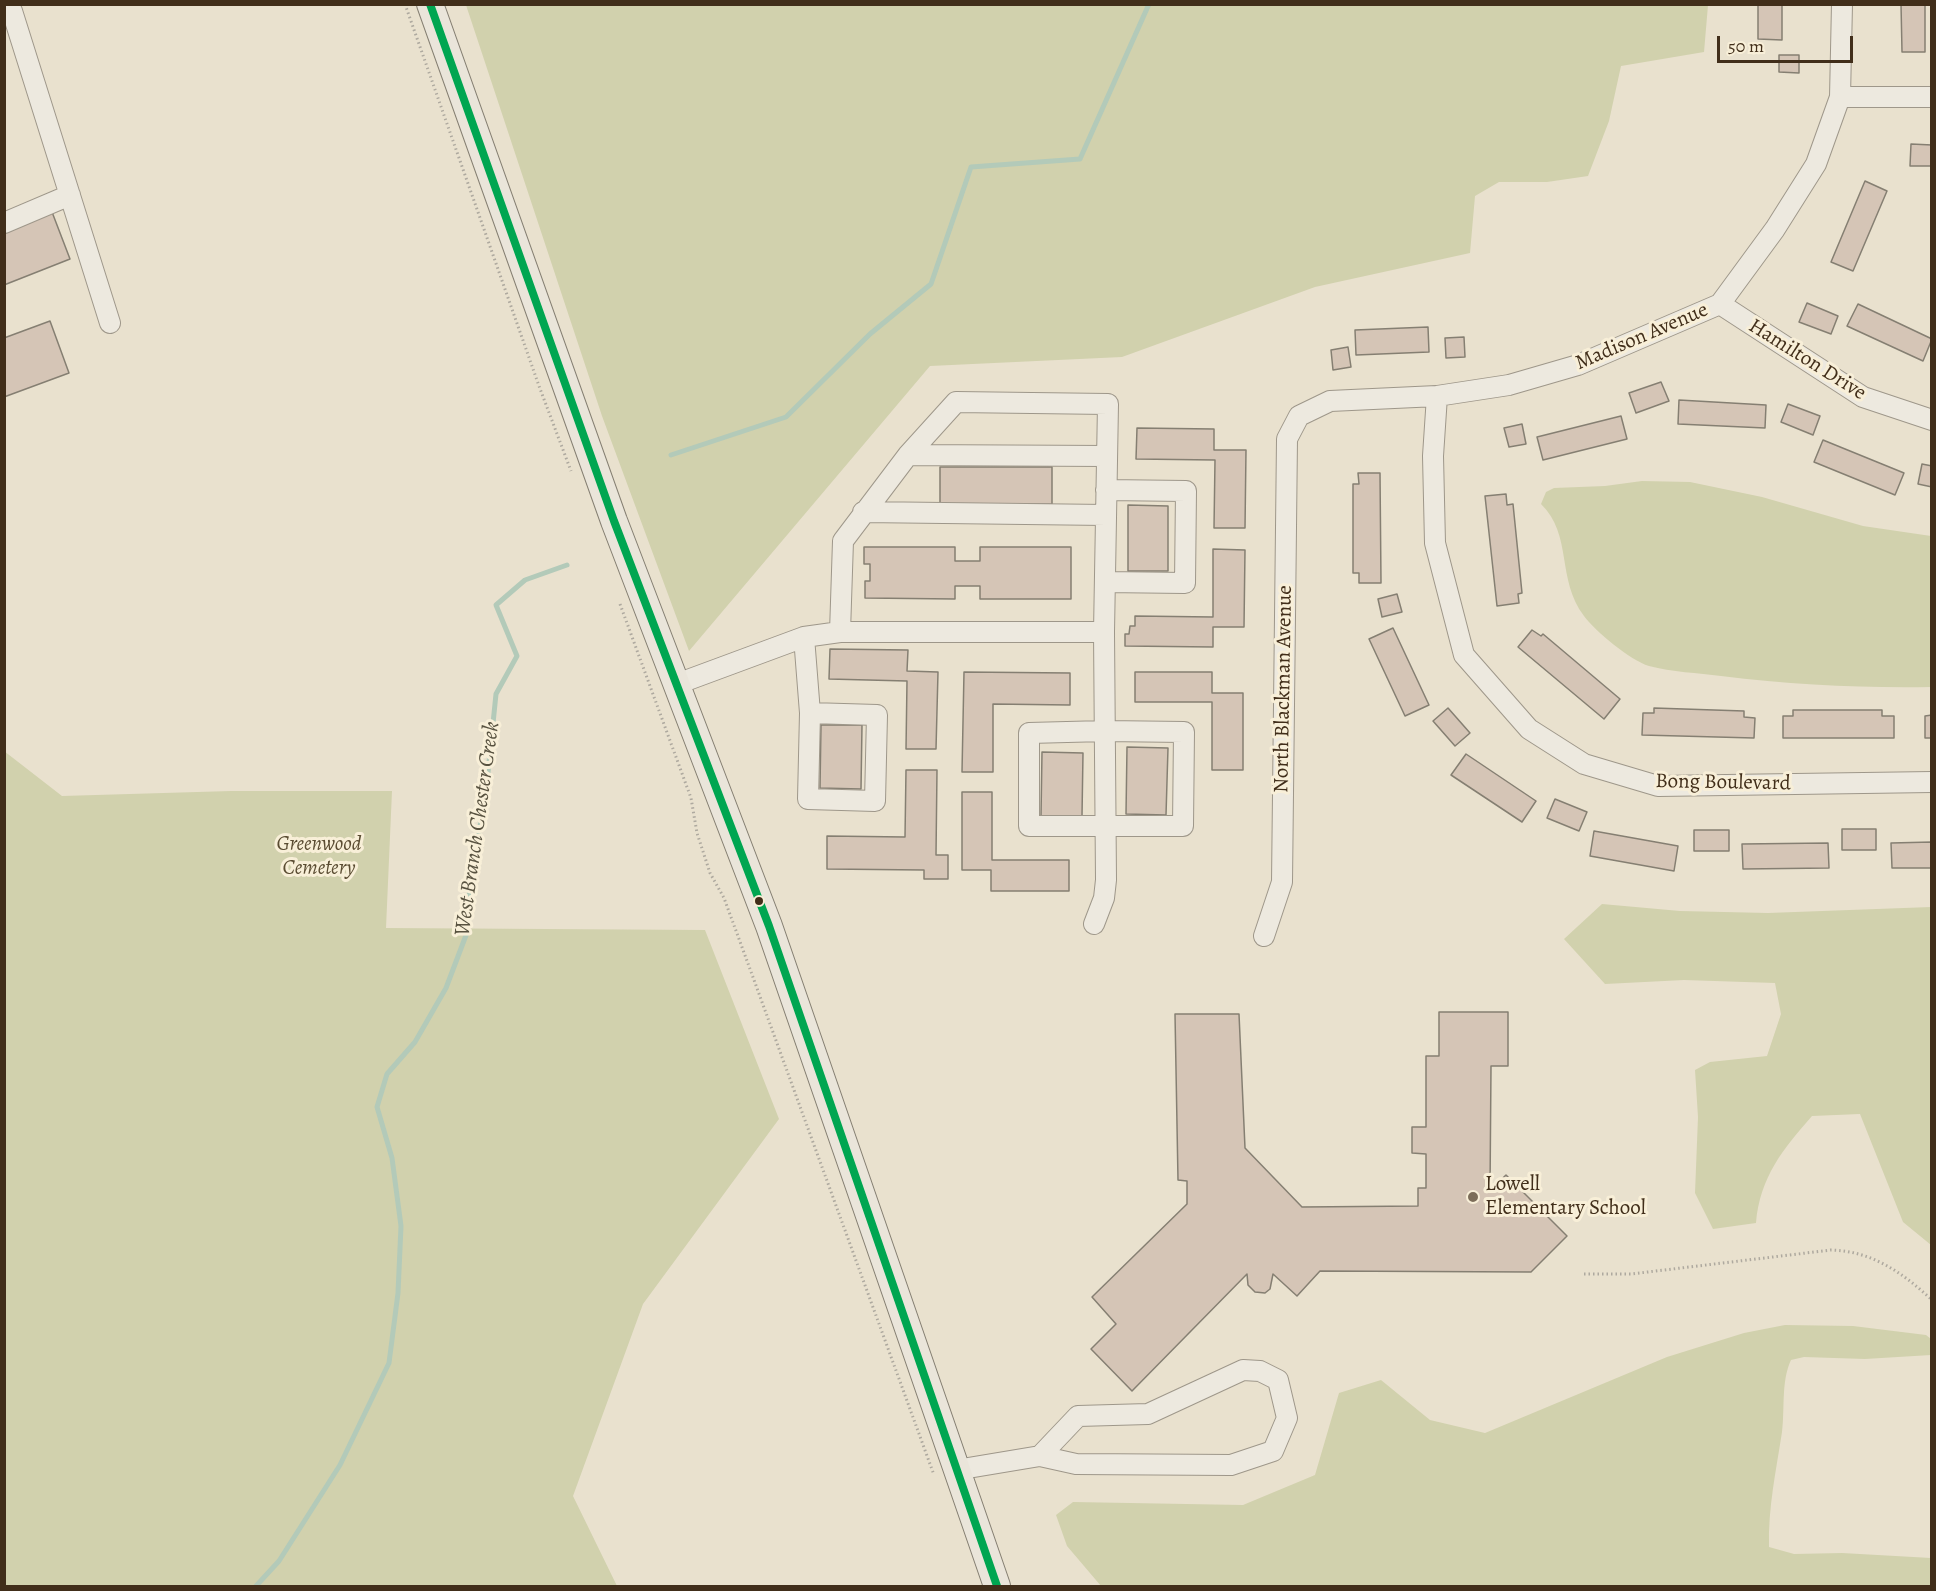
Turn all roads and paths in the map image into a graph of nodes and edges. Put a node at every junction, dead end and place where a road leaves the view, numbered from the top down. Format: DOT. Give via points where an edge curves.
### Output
graph roads {
  1 [pos="405,4"];
  2 [pos="430,4"];
  3 [pos="1842,4"];
  4 [pos="12,11"];
  5 [pos="1840,97"];
  6 [pos="1932,98"];
  7 [pos="70,195"];
  8 [pos="4,223"];
  9 [pos="1720,304"];
  10 [pos="110,323"];
  11 [pos="1437,396"];
  12 [pos="1932,420"];
  13 [pos="1287,439"];
  14 [pos="908,455"];
  15 [pos="1107,456"];
  16 [pos="575,482"];
  17 [pos="1107,490"];
  18 [pos="863,512"];
  19 [pos="1106,514"];
  20 [pos="1105,582"];
  21 [pos="617,596"];
  22 [pos="840,632"];
  23 [pos="1104,632"];
  24 [pos="804,637"];
  25 [pos="677,684"];
  26 [pos="810,713"];
  27 [pos="1105,732"];
  28 [pos="1932,782"];
  29 [pos="1106,825"];
  30 [pos="1094,924"];
  31 [pos="1264,936"];
  32 [pos="1584,1274"];
  33 [pos="1932,1300"];
  34 [pos="1041,1456"];
  35 [pos="946,1476"];
  36 [pos="997,1587"];
  1 -- 16 [label="path"];
  2 -- 25 [label="main road" via="614,521"];
  3 -- 5 [label="street, Madison Avenue"];
  4 -- 7 [label="street"];
  5 -- 6 [label="street"];
  5 -- 9 [label="street, Madison Avenue" via="1816,164"];
  7 -- 8 [label="street"];
  7 -- 10 [label="street"];
  9 -- 11 [label="street, Madison Avenue" via="1578,366 1509,385"];
  9 -- 12 [label="street, Hamilton Drive" via="1863,398"];
  11 -- 13 [label="street, Madison Avenue" via="1330,401 1299,416"];
  11 -- 28 [label="street, Bong Boulevard" via="1432,456 1435,543 1464,655 1529,729 1584,764 1658,786"];
  13 -- 31 [label="street, North Blackman Avenue" via="1282,882"];
  14 -- 15 [label="street"];
  14 -- 15 [label="street" via="956,402 1108,404"];
  14 -- 18 [label="street"];
  15 -- 17 [label="street"];
  17 -- 19 [label="street"];
  17 -- 20 [label="street" via="1186,491 1185,583"];
  18 -- 19 [label="street"];
  18 -- 22 [label="street" via="843,541"];
  19 -- 20 [label="street"];
  20 -- 23 [label="street"];
  21 -- 35 [label="path" via="691,798 710,873 724,898"];
  22 -- 23 [label="street"];
  22 -- 24 [label="street"];
  23 -- 27 [label="street"];
  24 -- 25 [label="street"];
  24 -- 26 [label="street"];
  25 -- 35 [label="main road" via="769,926"];
  26 -- 26 [label="street" via="877,715 875,801 808,799"];
  27 -- 29 [label="street"];
  27 -- 29 [label="street" via="1029,733 1029,825"];
  27 -- 29 [label="street" via="1184,732 1182,826"];
  29 -- 30 [label="street" via="1104,898"];
  32 -- 33 [label="path" via="1631,1274 1832,1250 1853,1251 1909,1279"];
  34 -- 34 [label="street" via="1076,1464 1231,1465 1273,1451 1287,1418 1278,1380 1260,1371 1243,1370 1149,1414 1078,1416"];
  34 -- 35 [label="street"];
  35 -- 36 [label="main road"];
}
